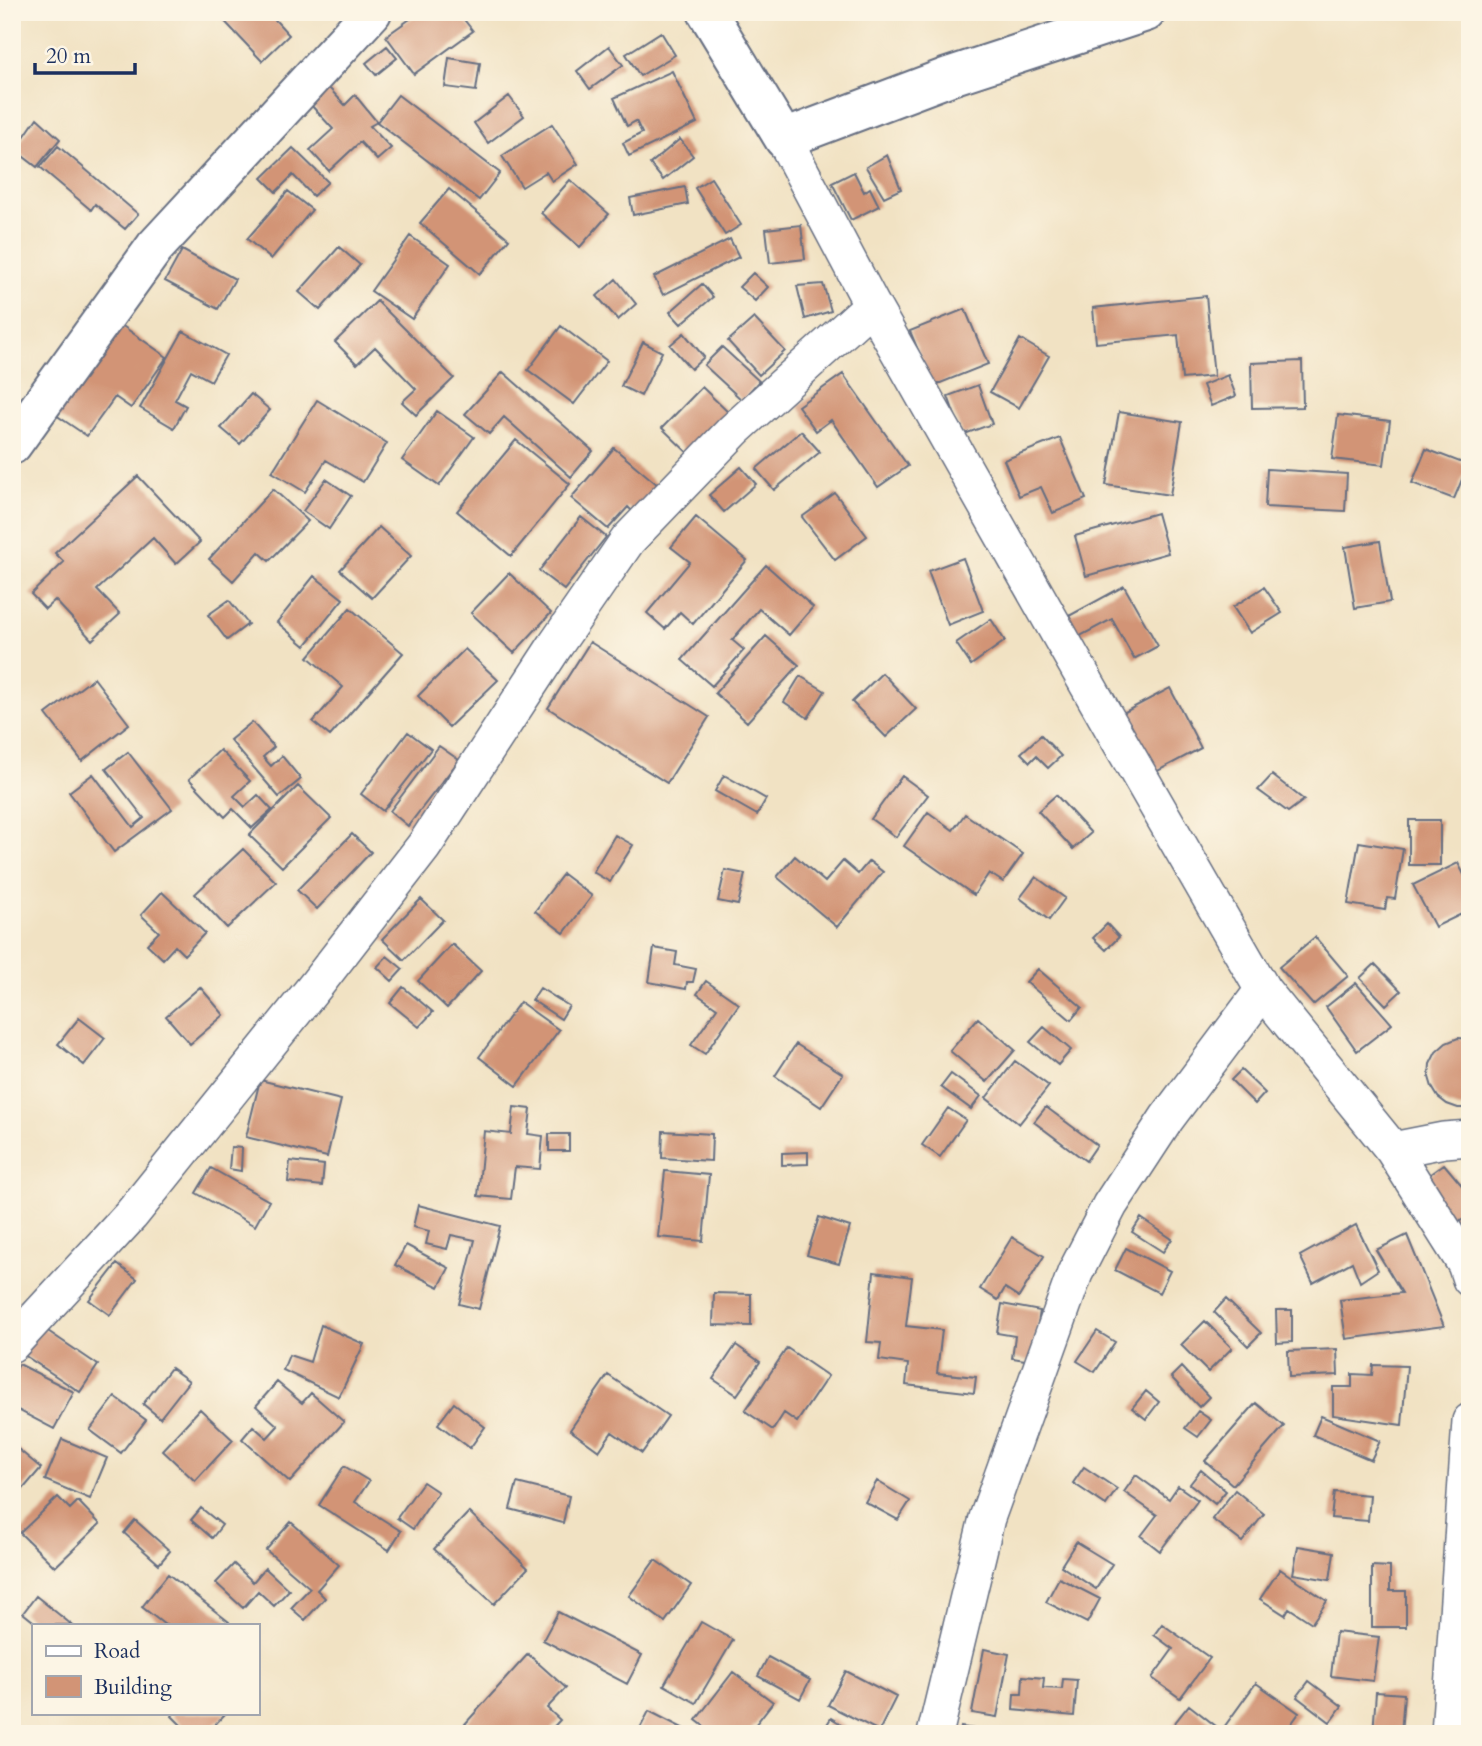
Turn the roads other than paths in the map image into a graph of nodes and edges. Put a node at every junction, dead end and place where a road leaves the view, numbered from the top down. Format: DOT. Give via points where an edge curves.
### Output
graph roads {
  1 [pos="372,12"];
  2 [pos="707,12"];
  3 [pos="1146,12"];
  4 [pos="784,139"];
  5 [pos="872,305"];
  6 [pos="12,445"];
  7 [pos="1263,990"];
  8 [pos="1470,1138"];
  9 [pos="1393,1150"];
  10 [pos="1470,1279"];
  11 [pos="12,1344"];
  12 [pos="1470,1421"];
  13 [pos="935,1734"];
  14 [pos="1449,1734"];
  1 -- 6 [label="street" via="155,247"];
  2 -- 4 [label="street"];
  3 -- 4 [label="street" via="948,77"];
  4 -- 5 [label="street"];
  5 -- 7 [label="street"];
  5 -- 11 [label="street" via="734,430 628,540 424,846 131,1214"];
  7 -- 9 [label="street"];
  7 -- 13 [label="street" via="1167,1118 1110,1205 1075,1273 987,1518"];
  8 -- 9 [label="street"];
  9 -- 10 [label="street"];
  12 -- 14 [label="street"];
}
